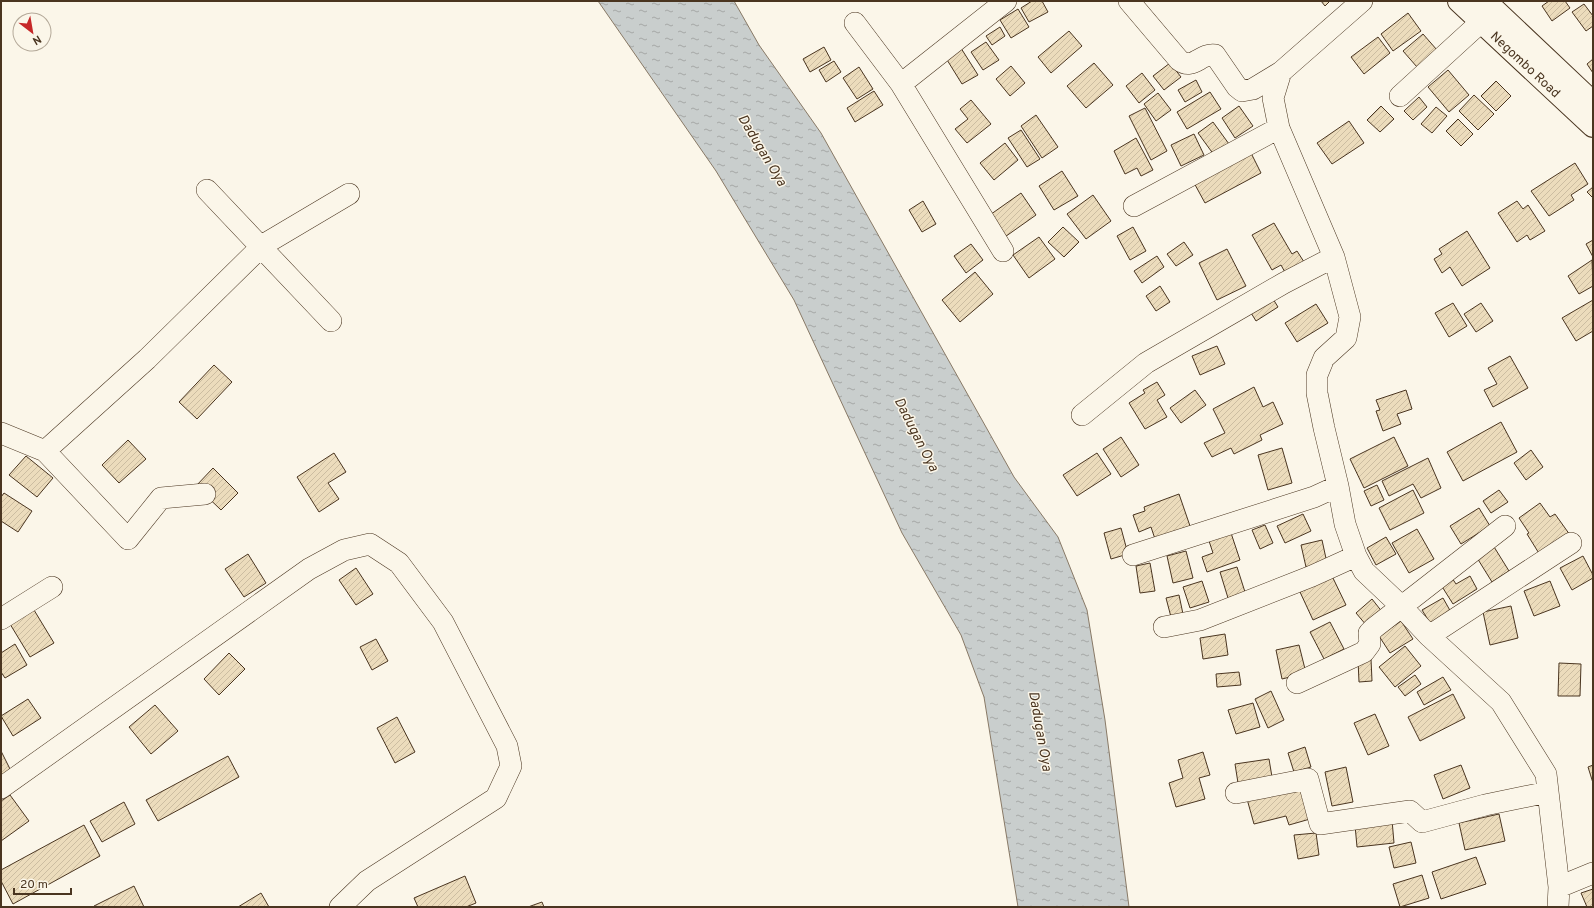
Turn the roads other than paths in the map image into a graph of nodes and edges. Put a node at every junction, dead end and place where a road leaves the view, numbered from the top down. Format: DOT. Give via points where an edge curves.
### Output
graph roads {
  1 [pos="1006,1"];
  2 [pos="1129,1"];
  3 [pos="1362,1"];
  4 [pos="1459,1"];
  5 [pos="1483,11"];
  6 [pos="855,23"];
  7 [pos="1281,72"];
  8 [pos="901,84"];
  9 [pos="1400,96"];
  10 [pos="1593,103"];
  11 [pos="1593,126"];
  12 [pos="1279,128"];
  13 [pos="207,190"];
  14 [pos="349,194"];
  15 [pos="1134,206"];
  16 [pos="261,248"];
  17 [pos="1003,251"];
  18 [pos="1334,257"];
  19 [pos="331,321"];
  20 [pos="1082,415"];
  21 [pos="1,433"];
  22 [pos="45,451"];
  23 [pos="1338,486"];
  24 [pos="205,494"];
  25 [pos="1505,526"];
  26 [pos="1571,542"];
  27 [pos="1133,555"];
  28 [pos="1356,556"];
  29 [pos="52,587"];
  30 [pos="1401,606"];
  31 [pos="1,619"];
  32 [pos="1164,627"];
  33 [pos="1429,636"];
  34 [pos="1297,683"];
  35 [pos="1,788"];
  36 [pos="1548,792"];
  37 [pos="1236,793"];
  38 [pos="1593,872"];
  39 [pos="1558,897"];
  40 [pos="340,907"];
  1 -- 8 [label="street"];
  2 -- 7 [label="street" via="1184,64 1189,65 1215,55 1236,87 1242,91 1253,89"];
  3 -- 7 [label="street"];
  4 -- 5 [label="highway, Negombo Road"];
  5 -- 9 [label="street"];
  5 -- 10 [label="highway, Negombo Road"];
  5 -- 11 [label="highway, Negombo Road"];
  6 -- 8 [label="street"];
  7 -- 12 [label="street" via="1273,98"];
  8 -- 17 [label="street"];
  12 -- 15 [label="street"];
  12 -- 18 [label="street"];
  13 -- 16 [label="street"];
  14 -- 16 [label="street"];
  16 -- 19 [label="street"];
  16 -- 22 [label="street" via="147,359"];
  18 -- 20 [label="street" via="1146,363"];
  18 -- 23 [label="street" via="1350,317 1346,338 1324,358 1317,375 1317,393"];
  21 -- 22 [label="street"];
  22 -- 24 [label="street" via="128,539 161,498"];
  23 -- 27 [label="street" via="1314,497"];
  23 -- 28 [label="street"];
  25 -- 30 [label="street"];
  26 -- 33 [label="street"];
  28 -- 30 [label="street" via="1364,571"];
  28 -- 32 [label="street" via="1200,620"];
  29 -- 31 [label="street"];
  30 -- 33 [label="street"];
  30 -- 34 [label="street" via="1369,633 1370,644 1364,652"];
  33 -- 36 [label="street" via="1501,702 1546,774"];
  35 -- 40 [label="street" via="309,569 344,550 370,544 399,563 443,622 507,746 510,766 496,798 367,881"];
  36 -- 37 [label="street" via="1422,822 1410,811 1320,824 1308,779"];
  36 -- 39 [label="street"];
  38 -- 39 [label="street"];
}
